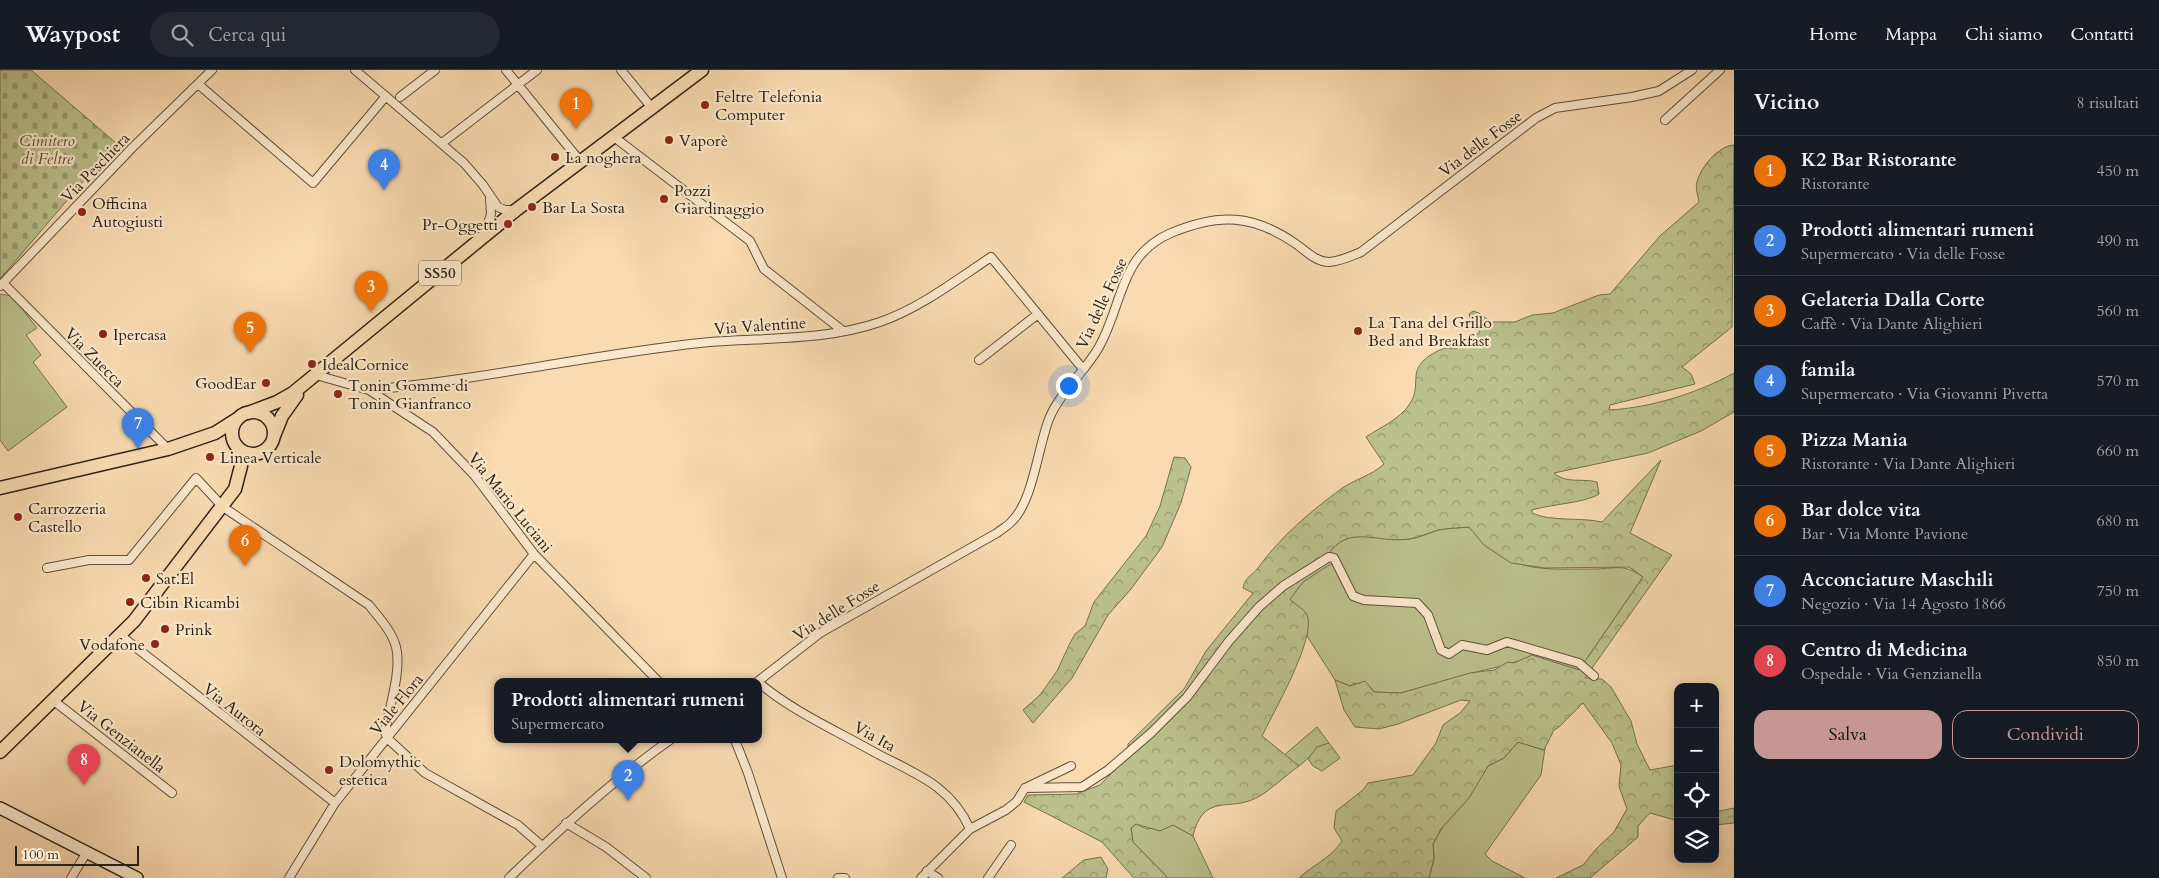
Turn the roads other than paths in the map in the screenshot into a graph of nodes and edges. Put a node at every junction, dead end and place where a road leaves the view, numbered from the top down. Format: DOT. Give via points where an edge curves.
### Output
graph roads {
  1 [pos="212,70"];
  2 [pos="355,70"];
  3 [pos="435,70"];
  4 [pos="506,70"];
  5 [pos="537,70"];
  6 [pos="621,70"];
  7 [pos="702,70"];
  8 [pos="1692,70"];
  9 [pos="1720,70"];
  10 [pos="198,84"];
  11 [pos="519,85"];
  12 [pos="386,96"];
  13 [pos="400,97"];
  14 [pos="652,108"];
  15 [pos="1665,120"];
  16 [pos="614,137"];
  17 [pos="442,144"];
  18 [pos="580,161"];
  19 [pos="489,194"];
  20 [pos="496,205"];
  21 [pos="516,210"];
  22 [pos="486,235"];
  23 [pos="2,284"];
  24 [pos="1038,314"];
  25 [pos="843,331"];
  26 [pos="979,360"];
  27 [pos="1083,369"];
  28 [pos="316,375"];
  29 [pos="369,390"];
  30 [pos="248,413"];
  31 [pos="237,419"];
  32 [pos="204,437"];
  33 [pos="271,443"];
  34 [pos="237,447"];
  35 [pos="168,449"];
  36 [pos="261,453"];
  37 [pos="0,488"];
  38 [pos="231,496"];
  39 [pos="223,507"];
  40 [pos="534,554"];
  41 [pos="47,568"];
  42 [pos="120,635"];
  43 [pos="1594,676"];
  44 [pos="655,678"];
  45 [pos="762,679"];
  46 [pos="762,685"];
  47 [pos="54,701"];
  48 [pos="387,738"];
  49 [pos="666,743"];
  50 [pos="736,743"];
  51 [pos="1,750"];
  52 [pos="1071,766"];
  53 [pos="1025,788"];
  54 [pos="172,793"];
  55 [pos="334,803"];
  56 [pos="3,808"];
  57 [pos="566,823"];
  58 [pos="969,827"];
  59 [pos="1011,845"];
  60 [pos="542,846"];
  61 [pos="88,852"];
  62 [pos="927,871"];
  63 [pos="71,878"];
  64 [pos="137,878"];
  65 [pos="289,878"];
  66 [pos="509,878"];
  67 [pos="646,878"];
  68 [pos="782,878"];
  69 [pos="838,878"];
  70 [pos="845,878"];
  71 [pos="920,878"];
  72 [pos="938,878"];
  73 [pos="988,878"];
  1 -- 10 [label="street, Via Peschiera"];
  2 -- 12 [label="street"];
  3 -- 13 [label="street"];
  4 -- 11 [label="street"];
  5 -- 11 [label="street"];
  6 -- 14 [label="street"];
  7 -- 14 [label="main road, SS50"];
  8 -- 27 [label="street, Via delle Fosse" via="1659,91 1555,108 1536,118 1361,252 1344,258 1328,262 1314,257 1259,223 1234,218 1199,222 1169,234 1144,249 1126,275 1099,348"];
  9 -- 15 [label="street"];
  10 -- 12 [label="street" via="313,183"];
  10 -- 23 [label="street, Via Peschiera"];
  11 -- 17 [label="street"];
  11 -- 18 [label="street"];
  12 -- 17 [label="street"];
  14 -- 16 [label="main road, SS50"];
  16 -- 18 [label="main road, SS50"];
  16 -- 25 [label="street" via="750,242 764,269"];
  17 -- 19 [label="street" via="471,170"];
  18 -- 21 [label="main road, SS50"];
  19 -- 20 [label="street"];
  19 -- 22 [label="street" via="491,214"];
  20 -- 21 [label="street" via="505,210"];
  20 -- 22 [label="street" via="496,221"];
  21 -- 22 [label="main road, SS50"];
  22 -- 28 [label="main road, SS50"];
  23 -- 35 [label="street, Via Zuecca"];
  24 -- 25 [label="street, Via Valentine" via="991,258 903,313"];
  24 -- 26 [label="street"];
  24 -- 27 [label="street, Via Valentine"];
  25 -- 29 [label="street, Via Valentine" via="699,343"];
  27 -- 45 [label="street, Via delle Fosse" via="1049,418 1023,506 1012,522 820,632"];
  28 -- 29 [label="street, Via Mario Luciani"];
  28 -- 30 [label="main road" via="285,398"];
  28 -- 33 [label="main road" via="288,406"];
  29 -- 40 [label="street, Via Mario Luciani" via="432,432 474,476"];
  30 -- 31 [label="main road"];
  30 -- 33 [label="main road" via="255,412 267,418 273,429"];
  31 -- 32 [label="main road"];
  31 -- 34 [label="main road" via="232,431"];
  32 -- 34 [label="main road" via="219,437"];
  32 -- 35 [label="main road"];
  33 -- 36 [label="main road"];
  34 -- 36 [label="main road" via="247,453"];
  34 -- 38 [label="main road" via="240,475"];
  35 -- 37 [label="main road"];
  36 -- 38 [label="main road"];
  38 -- 39 [label="main road"];
  39 -- 41 [label="street" via="196,478 129,560 89,560"];
  39 -- 42 [label="main road"];
  39 -- 48 [label="street" via="369,605 385,624 396,646 398,662 385,732"];
  40 -- 44 [label="street, Via Mario Luciani"];
  40 -- 48 [label="street, Viale Flora"];
  42 -- 47 [label="main road"];
  42 -- 55 [label="street, Via Aurora"];
  43 -- 53 [label="street" via="1579,663 1507,642 1487,650 1462,645 1449,654 1441,650 1428,615 1417,603 1364,600 1353,596 1334,558 1329,557 1283,586 1259,607 1188,697 1108,770 1082,788"];
  46 -- 58 [label="street, Via Ita" via="791,706 931,781 954,804"];
  47 -- 51 [label="main road"];
  47 -- 54 [label="street, Via Genzianella"];
  48 -- 55 [label="street, Viale Flora"];
  48 -- 60 [label="street" via="425,773 518,825"];
  49 -- 57 [label="street"];
  50 -- 68 [label="street"];
  52 -- 53 [label="street"];
  53 -- 58 [label="street" via="1006,810"];
  55 -- 65 [label="street, Viale Flora"];
  56 -- 61 [label="main road"];
  57 -- 60 [label="street"];
  57 -- 67 [label="street" via="606,847"];
  58 -- 62 [label="street"];
  59 -- 73 [label="street"];
  60 -- 66 [label="street"];
  61 -- 63 [label="street"];
  61 -- 64 [label="main road"];
  62 -- 71 [label="street"];
  62 -- 72 [label="street"];
  69 -- 70 [label="street"];
}
